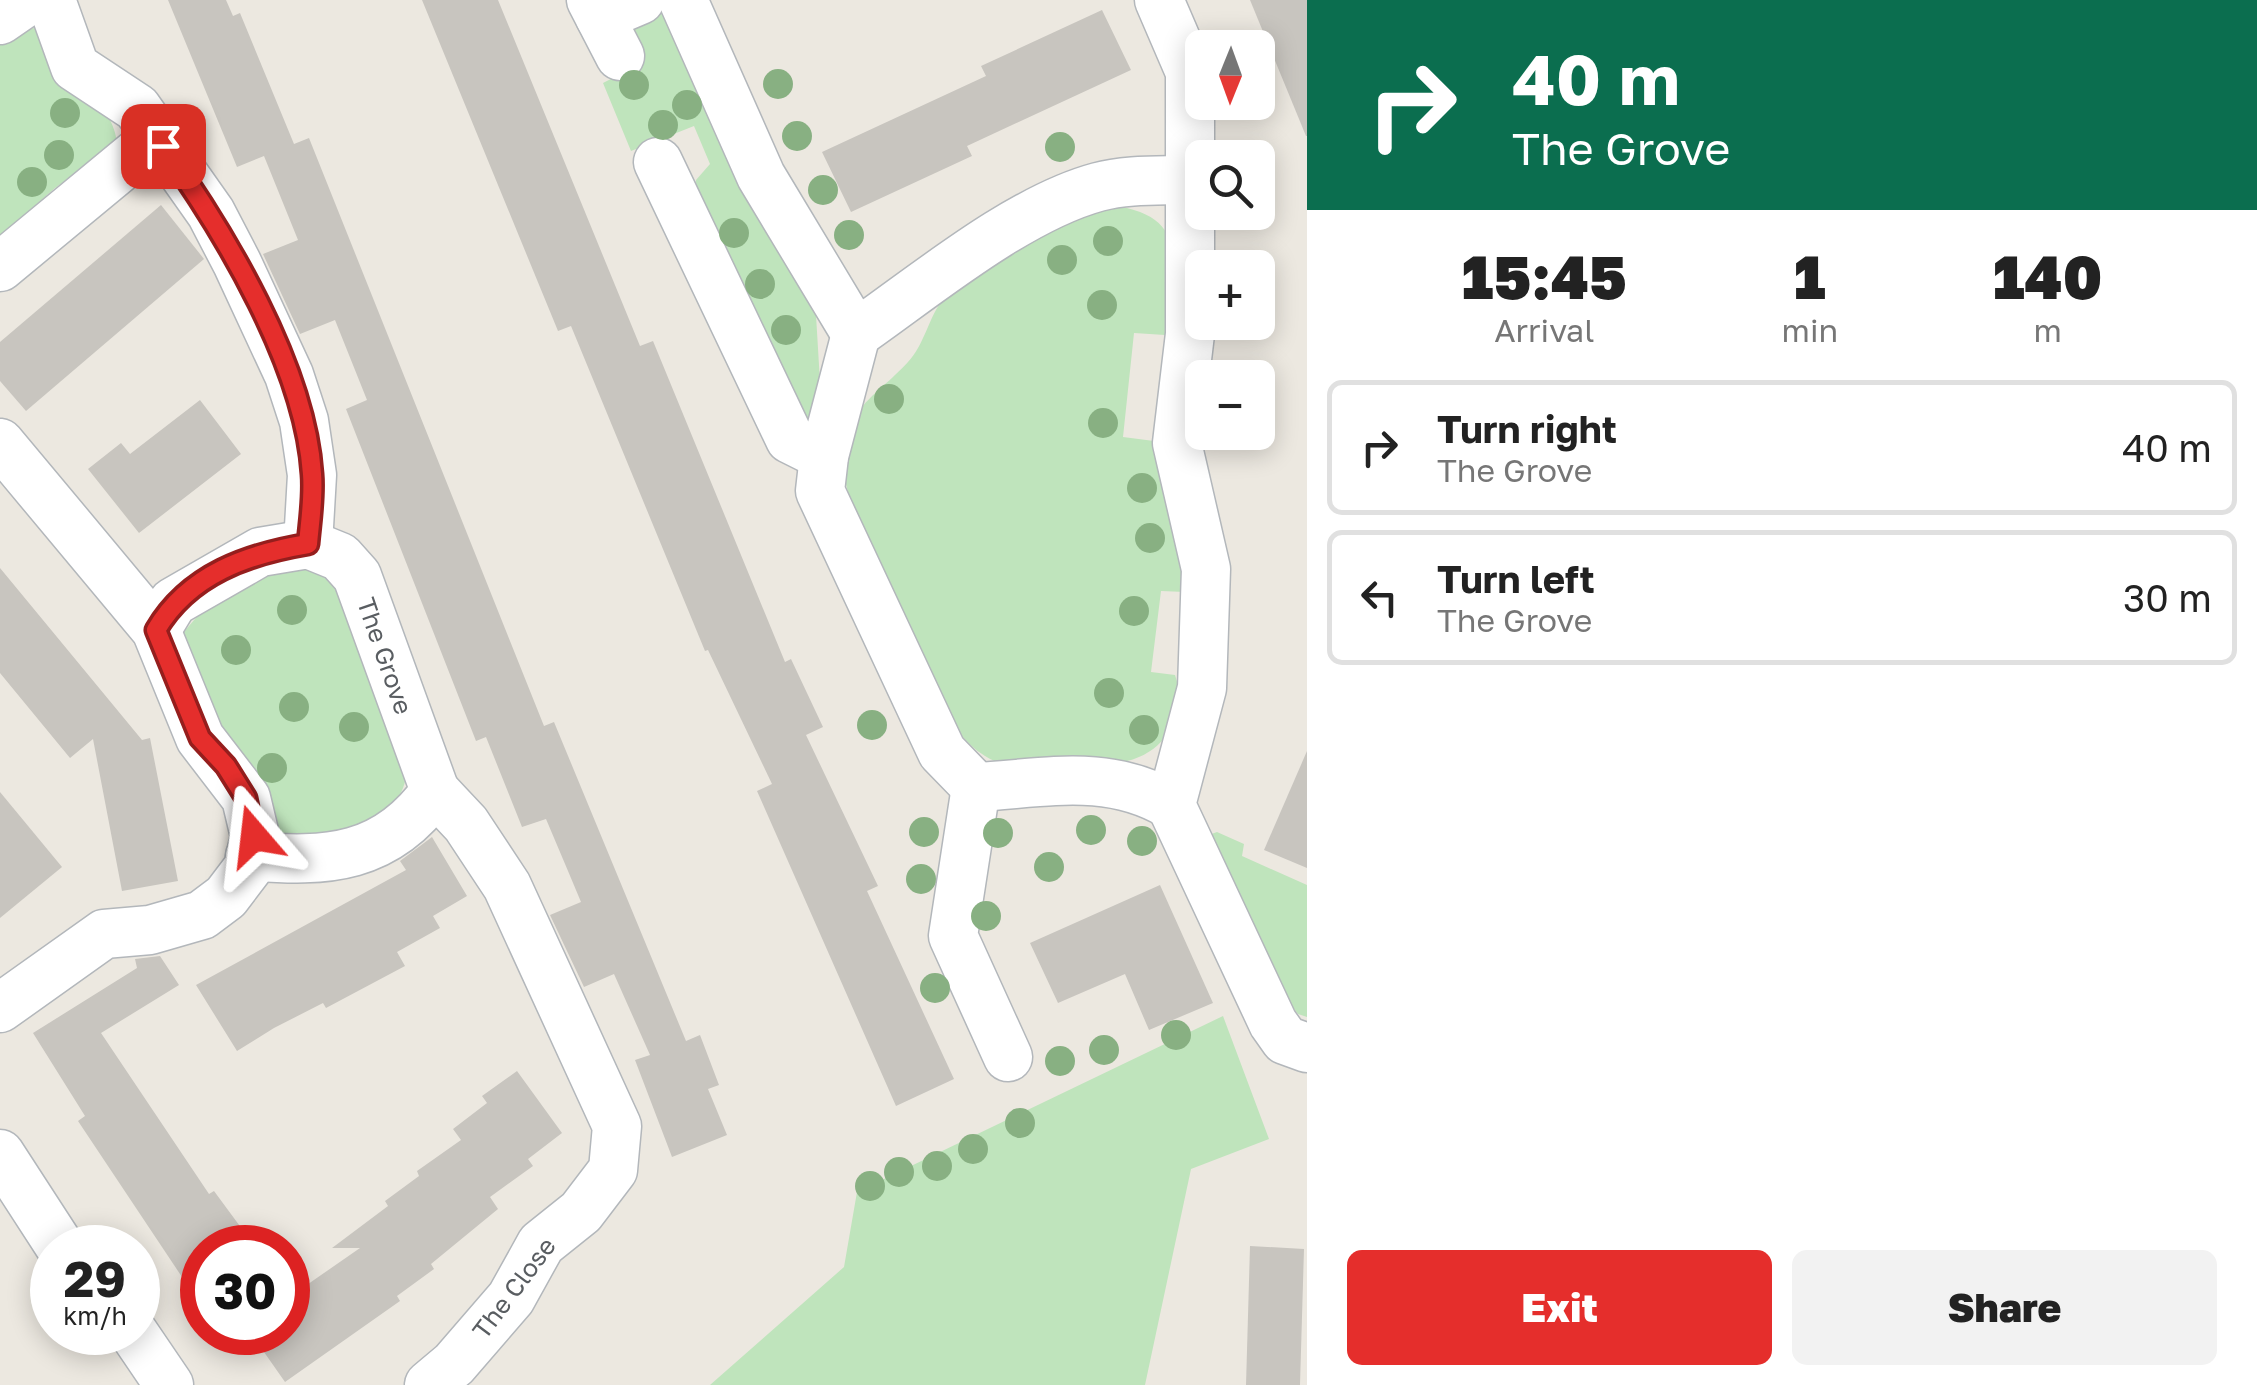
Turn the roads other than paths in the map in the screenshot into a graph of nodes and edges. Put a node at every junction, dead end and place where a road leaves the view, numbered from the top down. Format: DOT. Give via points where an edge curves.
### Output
graph roads {
  1 [pos="29,0"];
  2 [pos="52,0"];
  3 [pos="683,0"];
  4 [pos="1159,0"];
  5 [pos="0,20"];
  6 [pos="157,137"];
  7 [pos="1189,140"];
  8 [pos="658,162"];
  9 [pos="1185,180"];
  10 [pos="1189,230"];
  11 [pos="0,267"];
  12 [pos="856,334"];
  13 [pos="0,443"];
  14 [pos="824,456"];
  15 [pos="308,544"];
  16 [pos="156,630"];
  17 [pos="976,786"];
  18 [pos="435,792"];
  19 [pos="1171,805"];
  20 [pos="250,856"];
  21 [pos="548,970"];
  22 [pos="0,1008"];
  23 [pos="1307,1048"];
  24 [pos="1008,1056"];
  25 [pos="7,1184"];
  26 [pos="42,1225"];
  27 [pos="149,1355"];
  28 [pos="169,1385"];
  29 [pos="430,1385"];
  1 -- 5 [label="street"];
  2 -- 6 [label="street" via="75,67 136,108"];
  3 -- 12 [label="street" via="760,176"];
  4 -- 7 [label="street" via="1190,72"];
  6 -- 11 [label="street"];
  6 -- 15 [label="street" via="210,213 290,375 312,475"];
  8 -- 14 [label="street" via="790,439"];
  9 -- 12 [label="street" via="1097,187 1050,208 974,250"];
  10 -- 19 [label="street" via="1190,334 1177,443 1206,569 1202,688"];
  12 -- 14 [label="street"];
  13 -- 16 [label="street"];
  14 -- 17 [label="street" via="820,491 890,648 942,752"];
  15 -- 16 [label="street" via="260,552 209,578 173,602"];
  15 -- 18 [label="street, The Grove" via="340,557 357,576"];
  16 -- 20 [label="street" via="200,738 246,798 254,836"];
  17 -- 19 [label="street" via="1109,780 1140,787"];
  17 -- 24 [label="street" via="952,936"];
  18 -- 20 [label="street" via="416,818 376,844 334,859"];
  18 -- 21 [label="street, The Grove" via="466,824 507,886"];
  19 -- 23 [label="street" via="1272,1023 1285,1040"];
  20 -- 22 [label="street" via="226,898 202,915 104,934"];
  21 -- 29 [label="street, The Close" via="617,1126 613,1170 581,1212 541,1244 511,1298"];
  25 -- 26 [label="street"];
  27 -- 28 [label="street"];
}
